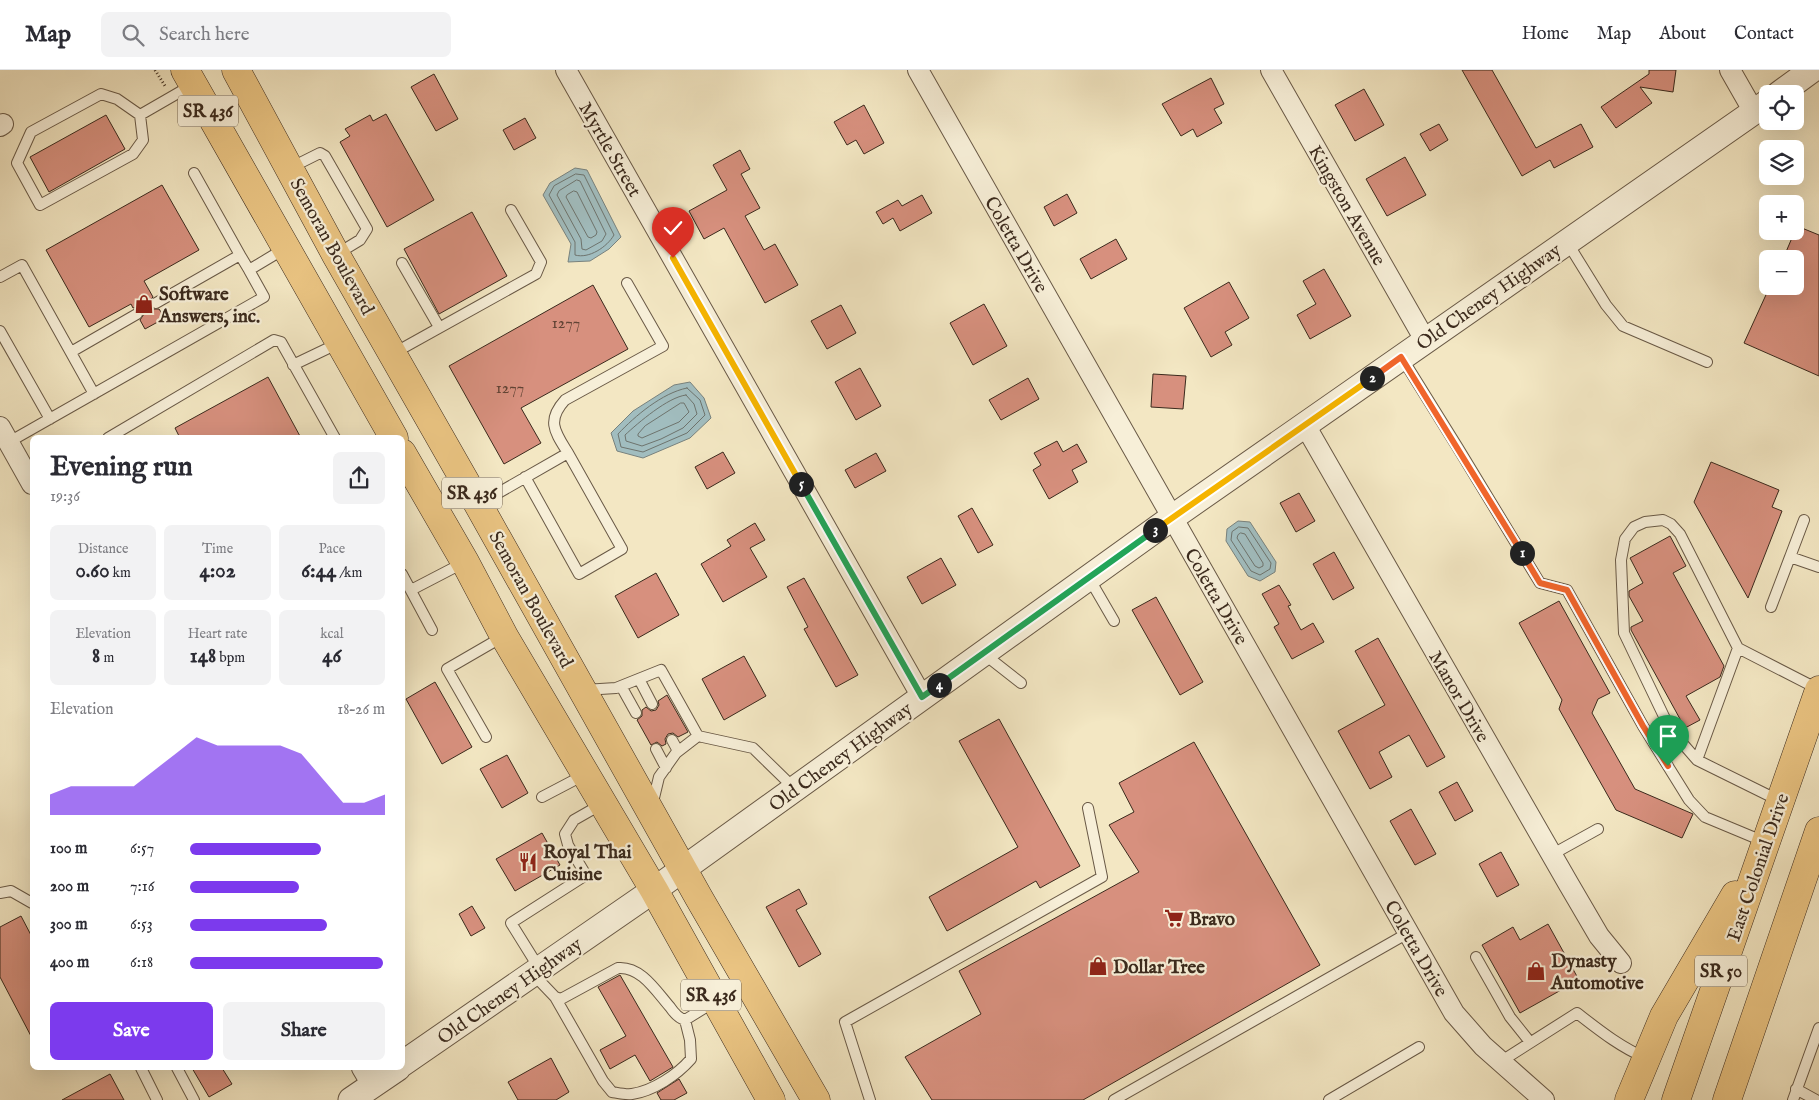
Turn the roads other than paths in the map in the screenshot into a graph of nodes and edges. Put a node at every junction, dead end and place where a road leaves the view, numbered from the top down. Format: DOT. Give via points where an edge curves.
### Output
graph roads {
  1 [pos="236,70"];
  2 [pos="566,70"];
  3 [pos="918,70"];
  4 [pos="1271,70"];
  5 [pos="1730,70"];
  6 [pos="1812,70"];
  7 [pos="198,75"];
  8 [pos="1791,85"];
  9 [pos="1759,105"];
  10 [pos="1759,108"];
  11 [pos="140,115"];
  12 [pos="260,116"];
  13 [pos="290,168"];
  14 [pos="194,173"];
  15 [pos="511,210"];
  16 [pos="1566,241"];
  17 [pos="288,252"];
  18 [pos="240,255"];
  19 [pos="336,255"];
  20 [pos="402,263"];
  21 [pos="249,270"];
  22 [pos="0,277"];
  23 [pos="627,283"];
  24 [pos="156,303"];
  25 [pos="137,314"];
  26 [pos="438,327"];
  27 [pos="0,331"];
  28 [pos="1425,340"];
  29 [pos="340,342"];
  30 [pos="71,352"];
  31 [pos="393,354"];
  32 [pos="1401,357"];
  33 [pos="1707,362"];
  34 [pos="293,365"];
  35 [pos="94,394"];
  36 [pos="50,419"];
  37 [pos="1305,425"];
  38 [pos="4,435"];
  39 [pos="113,435"];
  40 [pos="332,435"];
  41 [pos="392,435"];
  42 [pos="568,453"];
  43 [pos="405,458"];
  44 [pos="30,476"];
  45 [pos="525,477"];
  46 [pos="478,504"];
  47 [pos="1173,517"];
  48 [pos="1804,520"];
  49 [pos="1790,556"];
  50 [pos="465,562"];
  51 [pos="1819,567"];
  52 [pos="1089,578"];
  53 [pos="405,579"];
  54 [pos="411,590"];
  55 [pos="1771,607"];
  56 [pos="1114,620"];
  57 [pos="432,630"];
  58 [pos="504,636"];
  59 [pos="1738,648"];
  60 [pos="983,653"];
  61 [pos="639,679"];
  62 [pos="1021,683"];
  63 [pos="621,686"];
  64 [pos="583,690"];
  65 [pos="1819,690"];
  66 [pos="922,697"];
  67 [pos="652,704"];
  68 [pos="636,713"];
  69 [pos="698,736"];
  70 [pos="486,737"];
  71 [pos="672,740"];
  72 [pos="656,749"];
  73 [pos="678,751"];
  74 [pos="1697,760"];
  75 [pos="666,768"];
  76 [pos="585,774"];
  77 [pos="795,789"];
  78 [pos="542,797"];
  79 [pos="1780,801"];
  80 [pos="602,804"];
  81 [pos="1088,808"];
  82 [pos="650,811"];
  83 [pos="1598,829"];
  84 [pos="1819,831"];
  85 [pos="1766,842"];
  86 [pos="1551,855"];
  87 [pos="683,869"];
  88 [pos="654,890"];
  89 [pos="0,892"];
  90 [pos="30,902"];
  91 [pos="1408,933"];
  92 [pos="1476,957"];
  93 [pos="1622,963"];
  94 [pos="536,971"];
  95 [pos="555,997"];
  96 [pos="715,1002"];
  97 [pos="685,1020"];
  98 [pos="1819,1028"];
  99 [pos="1751,1031"];
  100 [pos="1530,1042"];
  101 [pos="1419,1047"];
  102 [pos="1647,1058"];
  103 [pos="405,1062"];
  104 [pos="1500,1062"];
  105 [pos="142,1070"];
  106 [pos="178,1070"];
  107 [pos="390,1070"];
  108 [pos="367,1076"];
  109 [pos="1796,1089"];
  110 [pos="157,1100"];
  111 [pos="194,1100"];
  112 [pos="351,1100"];
  113 [pos="771,1100"];
  114 [pos="816,1100"];
  115 [pos="870,1100"];
  116 [pos="1114,1100"];
  117 [pos="1329,1100"];
  118 [pos="1544,1100"];
  119 [pos="1630,1100"];
  120 [pos="1676,1100"];
  121 [pos="1727,1100"];
  122 [pos="1738,1100"];
  123 [pos="1793,1100"];
  124 [pos="1816,1100"];
  1 -- 12 [label="main road, Semoran Boulevard / SR 436"];
  2 -- 66 [label="street, Myrtle Street"];
  3 -- 47 [label="street, Coletta Drive"];
  4 -- 28 [label="street, Kingston Avenue"];
  5 -- 9 [label="street"];
  6 -- 8 [label="street"];
  7 -- 11 [label="lane"];
  7 -- 12 [label="main road"];
  7 -- 17 [label="main road, SR 436"];
  10 -- 16 [label="street, Old Cheney Highway"];
  11 -- 11 [label="lane" via="117,99 102,94 31,132 17,163 40,205 133,154 143,140"];
  12 -- 13 [label="main road, Semoran Boulevard / SR 436"];
  13 -- 19 [label="main road, Semoran Boulevard / SR 436"];
  13 -- 19 [label="lane" via="320,153 325,156 367,229 360,240"];
  14 -- 18 [label="lane"];
  15 -- 26 [label="lane" via="541,262 536,274"];
  16 -- 28 [label="street, Old Cheney Highway"];
  16 -- 33 [label="lane" via="1623,326"];
  17 -- 21 [label="lane" via="274,255"];
  17 -- 29 [label="main road, SR 436"];
  18 -- 21 [label="lane"];
  18 -- 24 [label="lane"];
  19 -- 31 [label="main road, Semoran Boulevard / SR 436"];
  20 -- 26 [label="lane"];
  21 -- 35 [label="lane" via="264,297"];
  22 -- 30 [label="lane" via="22,266"];
  23 -- 42 [label="lane" via="663,346 565,400 553,419 556,434"];
  25 -- 30 [label="lane"];
  26 -- 31 [label="lane"];
  27 -- 36 [label="lane"];
  28 -- 32 [label="street, Old Cheney Highway"];
  29 -- 34 [label="lane"];
  29 -- 41 [label="main road, SR 436"];
  29 -- 46 [label="main road" via="373,367 439,484"];
  30 -- 35 [label="lane"];
  31 -- 46 [label="main road, Semoran Boulevard / SR 436"];
  32 -- 37 [label="street, Old Cheney Highway"];
  32 -- 85 [label="lane" via="1540,583 1567,590 1643,726 1689,800 1705,817"];
  34 -- 39 [label="lane" via="281,342 274,340"];
  34 -- 40 [label="lane"];
  35 -- 36 [label="lane"];
  36 -- 38 [label="lane"];
  37 -- 47 [label="street, Old Cheney Highway"];
  37 -- 86 [label="street, Manor Drive"];
  38 -- 44 [label="street"];
  42 -- 45 [label="lane"];
  42 -- 45 [label="lane" via="622,549 579,574"];
  43 -- 50 [label="main road, SR 436"];
  45 -- 46 [label="lane"];
  46 -- 64 [label="main road, Semoran Boulevard / SR 436"];
  47 -- 52 [label="street, Old Cheney Highway"];
  47 -- 91 [label="street, Coletta Drive"];
  48 -- 49 [label="lane"];
  49 -- 51 [label="lane"];
  49 -- 55 [label="lane"];
  50 -- 54 [label="lane"];
  50 -- 58 [label="main road, SR 436"];
  52 -- 56 [label="lane"];
  52 -- 60 [label="street, Old Cheney Highway"];
  53 -- 54 [label="lane"];
  54 -- 57 [label="lane"];
  58 -- 70 [label="lane" via="447,669"];
  58 -- 76 [label="main road, SR 436"];
  59 -- 65 [label="lane"];
  59 -- 74 [label="lane"];
  59 -- 74 [label="lane" via="1680,534 1663,520 1634,527 1625,539 1621,560 1624,633 1670,729"];
  60 -- 62 [label="lane"];
  60 -- 66 [label="street, Old Cheney Highway"];
  61 -- 63 [label="lane"];
  61 -- 67 [label="lane"];
  61 -- 69 [label="lane" via="661,670"];
  63 -- 64 [label="lane"];
  63 -- 68 [label="lane"];
  64 -- 82 [label="main road, Semoran Boulevard / SR 436"];
  65 -- 79 [label="main road, East Colonial Drive / SR 50"];
  66 -- 77 [label="street, Old Cheney Highway"];
  69 -- 73 [label="lane"];
  69 -- 77 [label="lane" via="753,748"];
  71 -- 73 [label="lane"];
  72 -- 75 [label="lane"];
  73 -- 75 [label="lane"];
  74 -- 79 [label="lane"];
  75 -- 82 [label="lane" via="659,777"];
  76 -- 78 [label="lane"];
  76 -- 80 [label="main road, SR 436"];
  77 -- 87 [label="street, Old Cheney Highway"];
  79 -- 85 [label="main road, East Colonial Drive / SR 50"];
  80 -- 88 [label="main road, SR 436"];
  80 -- 94 [label="lane" via="574,820 565,834 586,875 511,923"];
  81 -- 115 [label="lane" via="1102,877 845,1022"];
  82 -- 87 [label="main road, Semoran Boulevard / SR 436"];
  83 -- 86 [label="lane"];
  84 -- 99 [label="main road, SR 50"];
  85 -- 102 [label="main road" via="1664,1016"];
  85 -- 120 [label="main road, East Colonial Drive / SR 50"];
  86 -- 93 [label="street, Manor Drive" via="1599,936"];
  87 -- 88 [label="street, Old Cheney Highway"];
  87 -- 114 [label="main road, Semoran Boulevard / SR 436"];
  88 -- 94 [label="street, Old Cheney Highway"];
  88 -- 96 [label="main road, SR 436"];
  89 -- 90 [label="lane" via="11,891"];
  91 -- 104 [label="street, Coletta Drive" via="1454,1013"];
  91 -- 116 [label="lane"];
  92 -- 100 [label="lane" via="1510,1016"];
  94 -- 95 [label="lane"];
  94 -- 103 [label="street, Old Cheney Highway"];
  95 -- 97 [label="lane" via="561,999 618,968 626,967 645,978 680,1019"];
  95 -- 97 [label="lane" via="612,1092 631,1095 648,1090 681,1070 691,1059"];
  96 -- 97 [label="lane"];
  96 -- 113 [label="main road, SR 436"];
  98 -- 109 [label="lane"];
  99 -- 121 [label="main road, SR 50"];
  99 -- 122 [label="main road"];
  100 -- 102 [label="lane" via="1577,1013 1614,1041"];
  100 -- 104 [label="lane"];
  101 -- 117 [label="lane"];
  102 -- 119 [label="main road"];
  104 -- 118 [label="street, Coletta Drive"];
  105 -- 110 [label="lane"];
  106 -- 111 [label="lane"];
  107 -- 108 [label="street"];
  108 -- 112 [label="street"];
  109 -- 123 [label="lane"];
  109 -- 124 [label="lane"];
}
